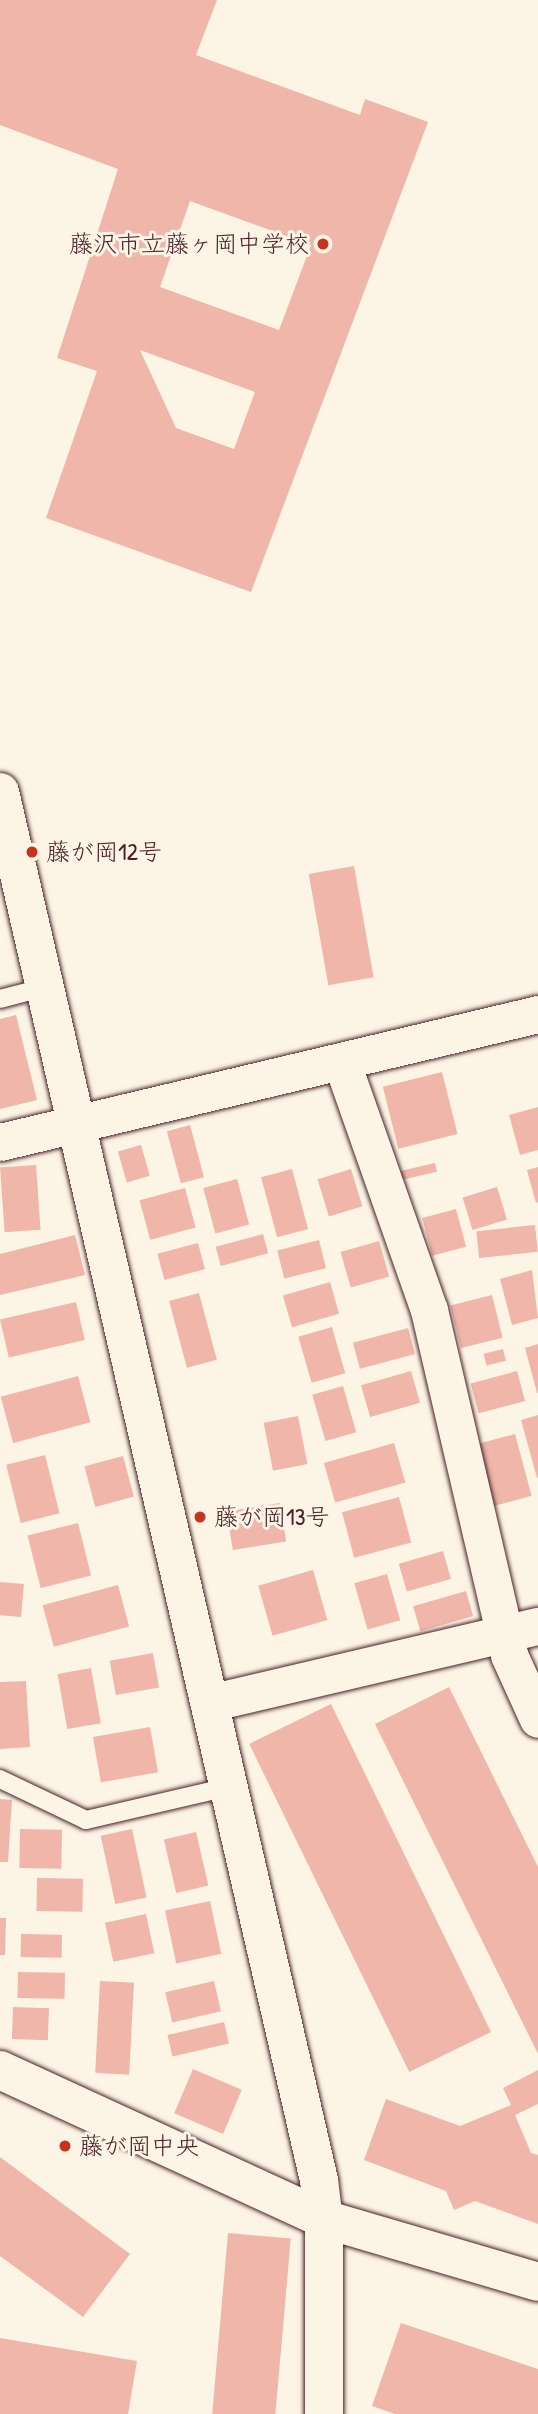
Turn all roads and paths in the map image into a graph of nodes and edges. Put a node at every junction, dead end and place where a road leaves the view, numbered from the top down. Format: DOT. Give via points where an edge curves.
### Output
graph roads {
  1 [pos="0,792"];
  2 [pos="46,987"];
  3 [pos="0,999"];
  4 [pos="538,1014"];
  5 [pos="342,1063"];
  6 [pos="78,1123"];
  7 [pos="0,1142"];
  8 [pos="538,1626"];
  9 [pos="503,1634"];
  10 [pos="209,1703"];
  11 [pos="538,1719"];
  12 [pos="0,1779"];
  13 [pos="228,1787"];
  14 [pos="0,2070"];
  15 [pos="324,2219"];
  16 [pos="538,2282"];
  17 [pos="324,2414"];
  1 -- 2 [label="street"];
  2 -- 3 [label="lane"];
  2 -- 6 [label="street"];
  4 -- 5 [label="street"];
  5 -- 6 [label="street"];
  5 -- 9 [label="street" via="429,1310"];
  6 -- 7 [label="street"];
  6 -- 10 [label="street"];
  8 -- 9 [label="street"];
  9 -- 10 [label="street"];
  9 -- 11 [label="street"];
  10 -- 13 [label="street"];
  12 -- 13 [label="lane" via="86,1820"];
  13 -- 15 [label="street" via="319,2180"];
  14 -- 15 [label="street"];
  15 -- 16 [label="street"];
  15 -- 17 [label="street"];
}
